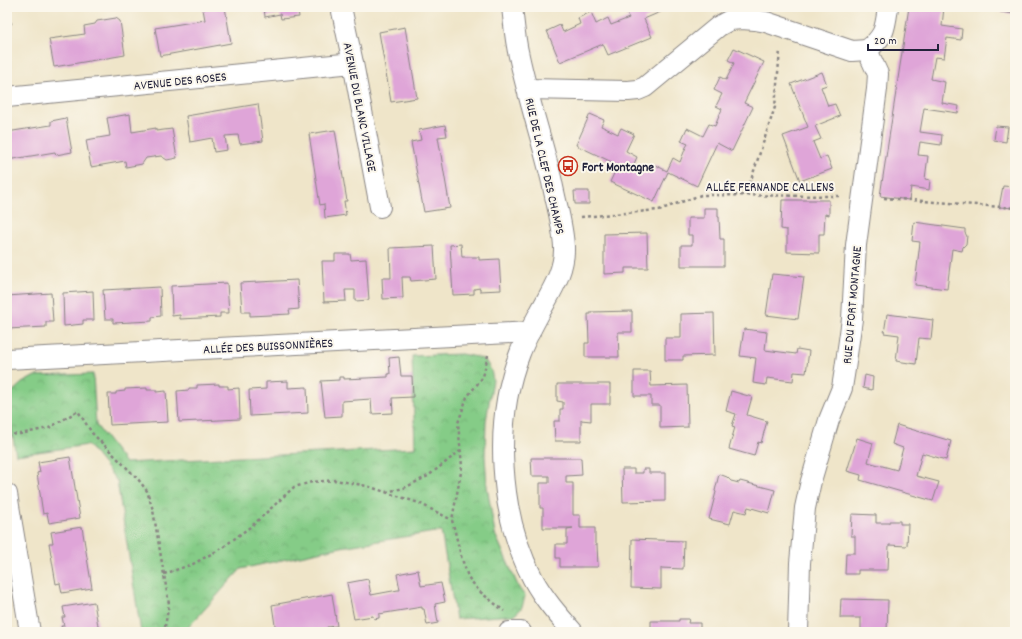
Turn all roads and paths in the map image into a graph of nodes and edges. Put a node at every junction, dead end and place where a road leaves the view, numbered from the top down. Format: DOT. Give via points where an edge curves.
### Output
graph roads {
  1 [pos="341,7"];
  2 [pos="512,7"];
  3 [pos="888,7"];
  4 [pos="782,28"];
  5 [pos="867,50"];
  6 [pos="353,62"];
  7 [pos="528,89"];
  8 [pos="7,97"];
  9 [pos="746,194"];
  10 [pos="862,197"];
  11 [pos="380,207"];
  12 [pos="1015,208"];
  13 [pos="560,219"];
  14 [pos="530,332"];
  15 [pos="493,334"];
  16 [pos="7,359"];
  17 [pos="7,435"];
  18 [pos="460,451"];
  19 [pos="385,492"];
  20 [pos="7,494"];
  21 [pos="452,520"];
  22 [pos="164,574"];
  23 [pos="30,632"];
  24 [pos="164,632"];
  25 [pos="509,632"];
  26 [pos="513,632"];
  27 [pos="521,632"];
  28 [pos="573,632"];
  29 [pos="798,632"];
  1 -- 6 [label="street, AVENUE DU BLANC VILLAGE"];
  2 -- 7 [label="street, RUE DE LA CLEF DES CHAMPS" via="519,57"];
  3 -- 5 [label="street" via="886,25 881,37"];
  4 -- 5 [label="street" via="852,51"];
  4 -- 7 [label="street" via="755,20 730,20 638,90"];
  4 -- 9 [label="path" via="775,107"];
  5 -- 10 [label="street, RUE DU FORT MONTAGNE" via="878,74"];
  6 -- 8 [label="street, AVENUE DES ROSES"];
  6 -- 11 [label="street, AVENUE DU BLANC VILLAGE"];
  7 -- 13 [label="street, RUE DE LA CLEF DES CHAMPS"];
  9 -- 10 [label="path, ALLÉE FERNANDE CALLENS"];
  9 -- 13 [label="path, ALLÉE FERNANDE CALLENS" via="702,195 659,210"];
  10 -- 12 [label="path, ALLÉE FERNANDE CALLENS"];
  10 -- 29 [label="street, RUE DU FORT MONTAGNE" via="856,245 852,320 842,388 829,420 805,508"];
  13 -- 14 [label="street, RUE DE LA CLEF DES CHAMPS" via="564,248 563,263"];
  14 -- 15 [label="street, ALLÉE DES BUISSONNIÈRES"];
  14 -- 28 [label="street, RUE DE LA CLEF DES CHAMPS" via="513,374 508,398 503,444 505,486 512,523 525,563 546,600"];
  15 -- 16 [label="street, ALLÉE DES BUISSONNIÈRES"];
  15 -- 18 [label="path" via="483,377 467,397 458,423"];
  17 -- 22 [label="path" via="49,428 78,410 92,433 147,491 153,510"];
  18 -- 19 [label="path" via="428,476 404,488"];
  18 -- 21 [label="path" via="462,467"];
  19 -- 21 [label="path" via="420,503"];
  19 -- 22 [label="path" via="335,480 294,487 254,524 222,548 193,564"];
  20 -- 23 [label="street"];
  21 -- 26 [label="path" via="468,577 479,591 504,611"];
  22 -- 24 [label="path" via="169,604"];
  25 -- 26 [label="street"];
  26 -- 27 [label="street"];
}
